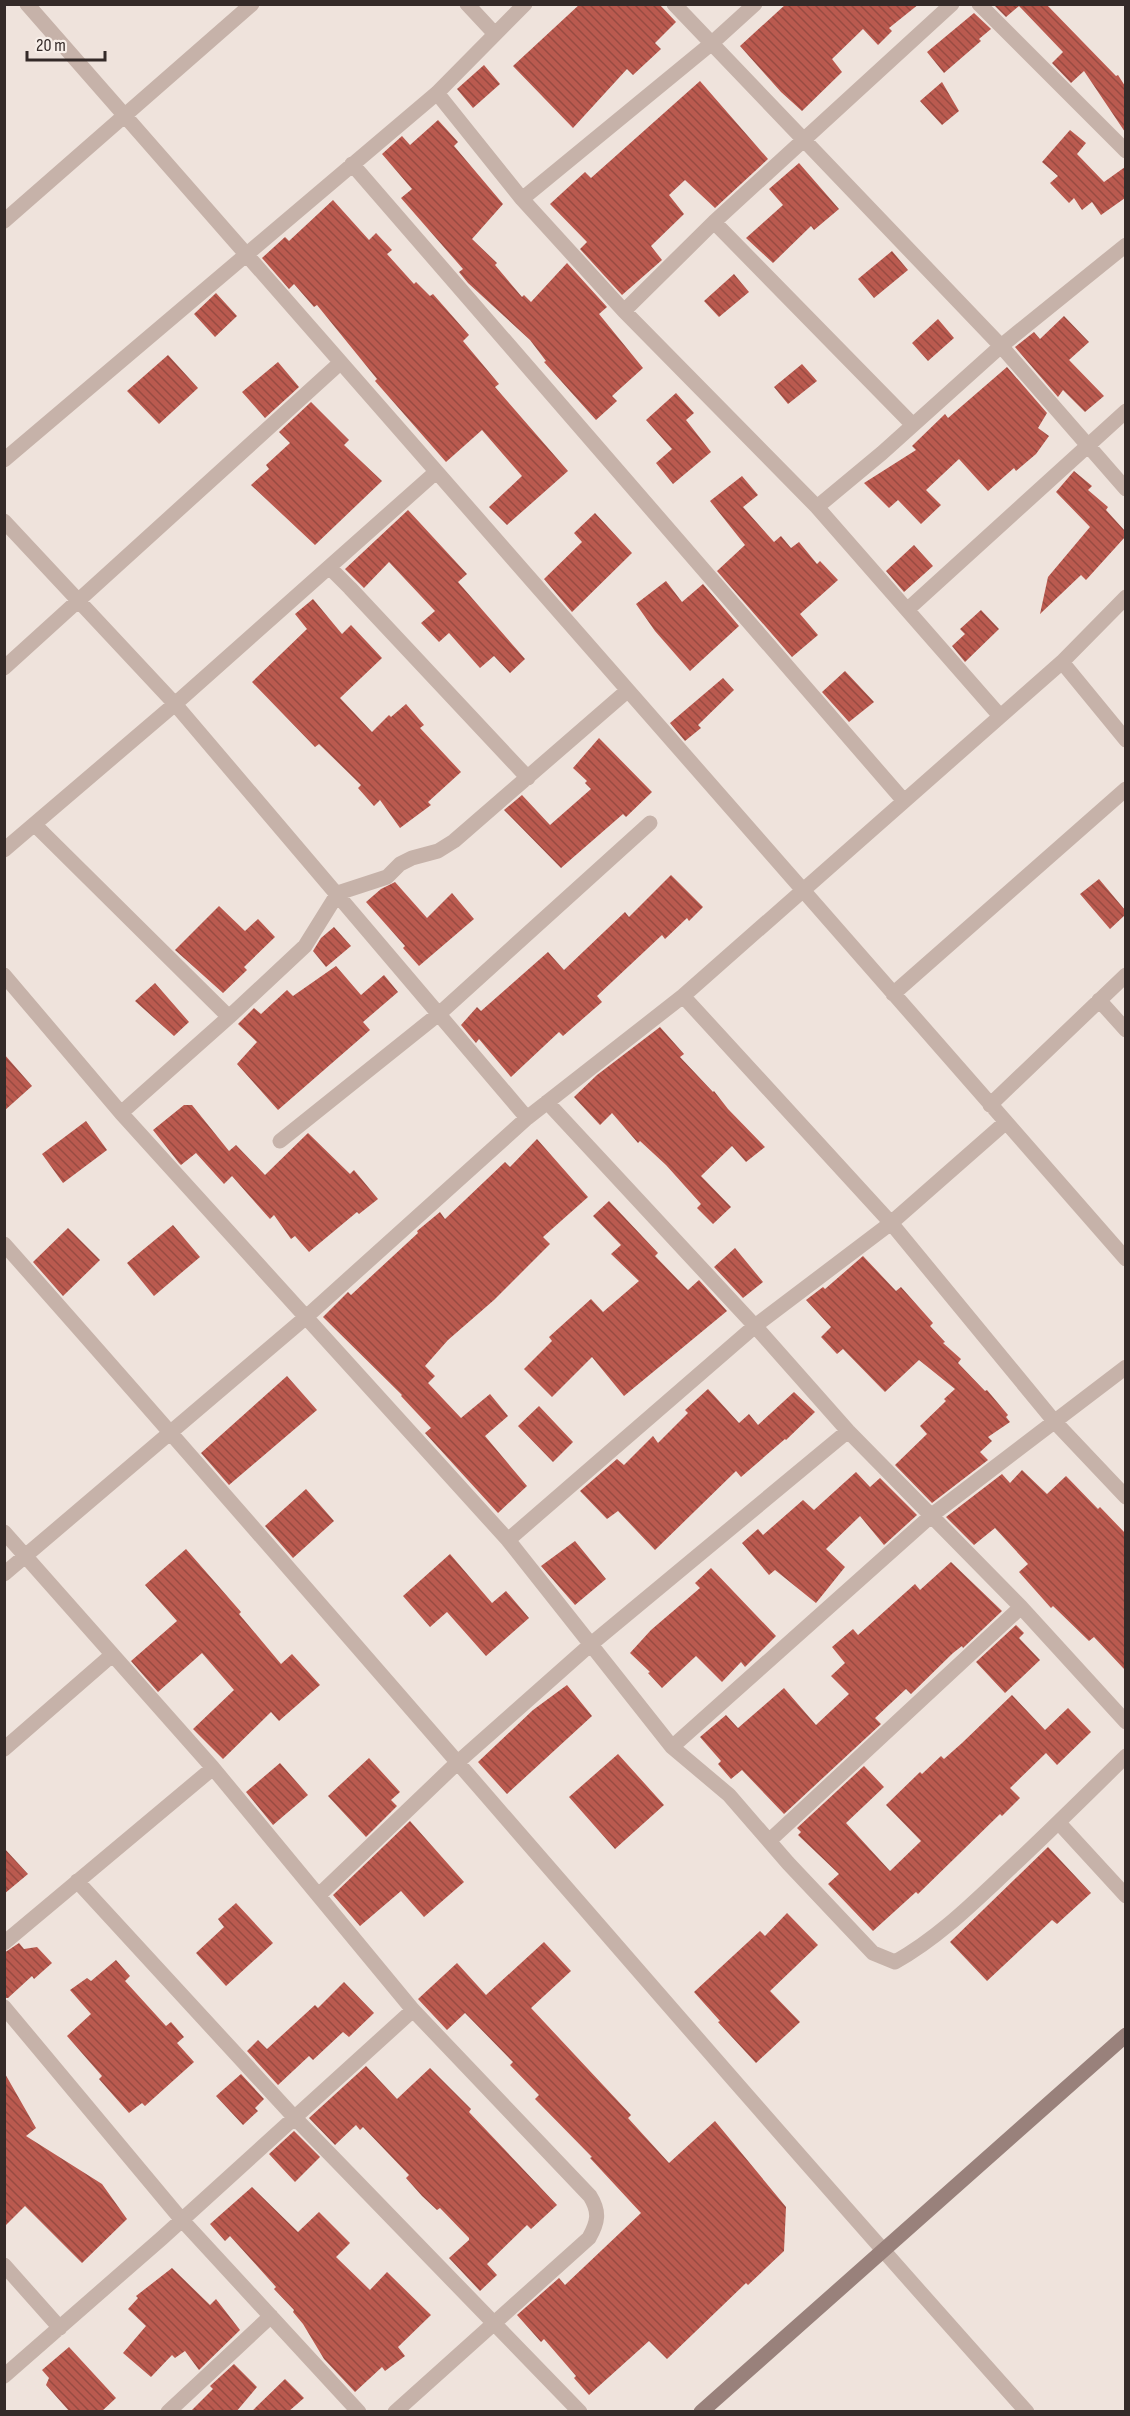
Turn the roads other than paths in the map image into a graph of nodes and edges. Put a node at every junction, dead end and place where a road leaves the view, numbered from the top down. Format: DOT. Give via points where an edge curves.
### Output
graph roads {
  1 [pos="27,4"];
  2 [pos="252,4"];
  3 [pos="467,4"];
  4 [pos="525,4"];
  5 [pos="674,4"];
  6 [pos="755,4"];
  7 [pos="952,4"];
  8 [pos="979,4"];
  9 [pos="495,34"];
  10 [pos="712,43"];
  11 [pos="437,93"];
  12 [pos="125,117"];
  13 [pos="803,140"];
  14 [pos="1125,151"];
  15 [pos="352,164"];
  16 [pos="522,199"];
  17 [pos="4,221"];
  18 [pos="714,222"];
  19 [pos="1125,245"];
  20 [pos="247,256"];
  21 [pos="624,311"];
  22 [pos="1001,346"];
  23 [pos="340,363"];
  24 [pos="1125,411"];
  25 [pos="913,425"];
  26 [pos="1087,445"];
  27 [pos="4,460"];
  28 [pos="436,472"];
  29 [pos="1125,489"];
  30 [pos="817,507"];
  31 [pos="4,521"];
  32 [pos="330,568"];
  33 [pos="1125,597"];
  34 [pos="79,601"];
  35 [pos="907,610"];
  36 [pos="1062,662"];
  37 [pos="4,668"];
  38 [pos="627,691"];
  39 [pos="175,704"];
  40 [pos="1000,716"];
  41 [pos="1125,740"];
  42 [pos="528,778"];
  43 [pos="1125,789"];
  44 [pos="904,801"];
  45 [pos="650,823"];
  46 [pos="35,825"];
  47 [pos="4,850"];
  48 [pos="802,891"];
  49 [pos="338,893"];
  50 [pos="4,975"];
  51 [pos="1125,975"];
  52 [pos="893,994"];
  53 [pos="683,996"];
  54 [pos="1099,1000"];
  55 [pos="440,1013"];
  56 [pos="229,1017"];
  57 [pos="1125,1030"];
  58 [pos="547,1102"];
  59 [pos="990,1105"];
  60 [pos="121,1113"];
  61 [pos="527,1118"];
  62 [pos="1006,1122"];
  63 [pos="280,1141"];
  64 [pos="891,1223"];
  65 [pos="4,1244"];
  66 [pos="1125,1259"];
  67 [pos="305,1318"];
  68 [pos="755,1326"];
  69 [pos="1125,1367"];
  70 [pos="1054,1422"];
  71 [pos="848,1431"];
  72 [pos="171,1432"];
  73 [pos="1125,1497"];
  74 [pos="932,1515"];
  75 [pos="4,1532"];
  76 [pos="508,1540"];
  77 [pos="25,1555"];
  78 [pos="4,1574"];
  79 [pos="1021,1607"];
  80 [pos="590,1645"];
  81 [pos="112,1655"];
  82 [pos="1125,1722"];
  83 [pos="672,1747"];
  84 [pos="4,1749"];
  85 [pos="1125,1756"];
  86 [pos="458,1762"];
  87 [pos="213,1768"];
  88 [pos="1059,1823"];
  89 [pos="769,1841"];
  90 [pos="77,1881"];
  91 [pos="318,1895"];
  92 [pos="1125,1896"];
  93 [pos="4,1943"];
  94 [pos="4,2007"];
  95 [pos="413,2010"];
  96 [pos="1125,2035"];
  97 [pos="294,2117"];
  98 [pos="181,2219"];
  99 [pos="883,2250"];
  100 [pos="4,2265"];
  101 [pos="271,2316"];
  102 [pos="493,2324"];
  103 [pos="60,2328"];
  104 [pos="4,2376"];
  105 [pos="168,2412"];
  106 [pos="359,2412"];
  107 [pos="395,2412"];
  108 [pos="580,2412"];
  109 [pos="701,2412"];
  110 [pos="1027,2412"];
  1 -- 12 [label="street"];
  2 -- 12 [label="street"];
  3 -- 9 [label="street"];
  4 -- 9 [label="street"];
  5 -- 10 [label="street"];
  6 -- 10 [label="street"];
  7 -- 13 [label="street"];
  8 -- 14 [label="street"];
  9 -- 11 [label="street"];
  10 -- 13 [label="street"];
  10 -- 16 [label="street"];
  11 -- 15 [label="street"];
  11 -- 16 [label="street"];
  12 -- 17 [label="street"];
  12 -- 20 [label="street"];
  13 -- 18 [label="street"];
  13 -- 22 [label="street"];
  15 -- 20 [label="street"];
  15 -- 44 [label="street"];
  16 -- 21 [label="street"];
  18 -- 21 [label="street"];
  18 -- 25 [label="street"];
  19 -- 22 [label="street"];
  20 -- 23 [label="street"];
  20 -- 27 [label="street"];
  21 -- 30 [label="street"];
  22 -- 25 [label="street"];
  22 -- 26 [label="street"];
  23 -- 28 [label="street"];
  23 -- 34 [label="street"];
  24 -- 26 [label="street"];
  25 -- 30 [label="street"];
  26 -- 29 [label="street"];
  26 -- 35 [label="street"];
  28 -- 32 [label="street"];
  28 -- 38 [label="street"];
  30 -- 35 [label="street"];
  31 -- 34 [label="street"];
  32 -- 39 [label="street"];
  32 -- 42 [label="street"];
  33 -- 36 [label="street"];
  34 -- 37 [label="street"];
  34 -- 39 [label="street"];
  35 -- 40 [label="street"];
  36 -- 40 [label="street"];
  36 -- 41 [label="street"];
  38 -- 42 [label="street"];
  38 -- 48 [label="street"];
  39 -- 46 [label="street"];
  39 -- 49 [label="street"];
  40 -- 44 [label="street"];
  42 -- 49 [label="street" via="438,851 400,864 387,877"];
  43 -- 52 [label="street"];
  44 -- 48 [label="street"];
  45 -- 55 [label="street"];
  46 -- 47 [label="street"];
  46 -- 56 [label="street"];
  48 -- 52 [label="street"];
  48 -- 53 [label="street"];
  49 -- 55 [label="street"];
  49 -- 56 [label="street" via="305,946"];
  50 -- 60 [label="street"];
  51 -- 54 [label="street"];
  52 -- 59 [label="street"];
  53 -- 58 [label="street"];
  53 -- 64 [label="street"];
  54 -- 57 [label="street"];
  54 -- 59 [label="street"];
  55 -- 61 [label="street"];
  55 -- 63 [label="street"];
  56 -- 60 [label="street"];
  58 -- 61 [label="street"];
  58 -- 68 [label="street"];
  59 -- 62 [label="street"];
  60 -- 67 [label="street"];
  61 -- 67 [label="street"];
  62 -- 64 [label="street"];
  62 -- 66 [label="street"];
  64 -- 68 [label="street"];
  64 -- 70 [label="street"];
  65 -- 72 [label="street"];
  67 -- 72 [label="street"];
  67 -- 76 [label="street"];
  68 -- 71 [label="street"];
  68 -- 76 [label="street"];
  69 -- 70 [label="street"];
  70 -- 73 [label="street"];
  70 -- 74 [label="street"];
  71 -- 74 [label="street"];
  71 -- 80 [label="street"];
  72 -- 77 [label="street"];
  72 -- 86 [label="street"];
  74 -- 79 [label="street"];
  74 -- 83 [label="street"];
  75 -- 77 [label="street"];
  76 -- 80 [label="street"];
  77 -- 78 [label="street"];
  77 -- 81 [label="street"];
  79 -- 82 [label="street"];
  79 -- 89 [label="street"];
  80 -- 83 [label="street"];
  80 -- 86 [label="street"];
  81 -- 84 [label="street"];
  81 -- 87 [label="street"];
  83 -- 89 [label="street" via="729,1795"];
  85 -- 88 [label="street"];
  86 -- 91 [label="street"];
  86 -- 99 [label="street"];
  87 -- 90 [label="street"];
  87 -- 91 [label="street"];
  88 -- 89 [label="street" via="946,1928 895,1962 873,1953"];
  88 -- 92 [label="street"];
  90 -- 93 [label="street"];
  90 -- 97 [label="street"];
  91 -- 95 [label="street"];
  94 -- 98 [label="street"];
  95 -- 97 [label="street"];
  95 -- 102 [label="street" via="590,2196 597,2208 597,2224 589,2238"];
  96 -- 99 [label="main road"];
  97 -- 98 [label="street"];
  97 -- 102 [label="street"];
  98 -- 101 [label="street"];
  98 -- 103 [label="street"];
  99 -- 109 [label="main road"];
  99 -- 110 [label="street"];
  100 -- 103 [label="street"];
  101 -- 105 [label="street"];
  101 -- 106 [label="street"];
  102 -- 107 [label="street"];
  102 -- 108 [label="street"];
  103 -- 104 [label="street"];
}
